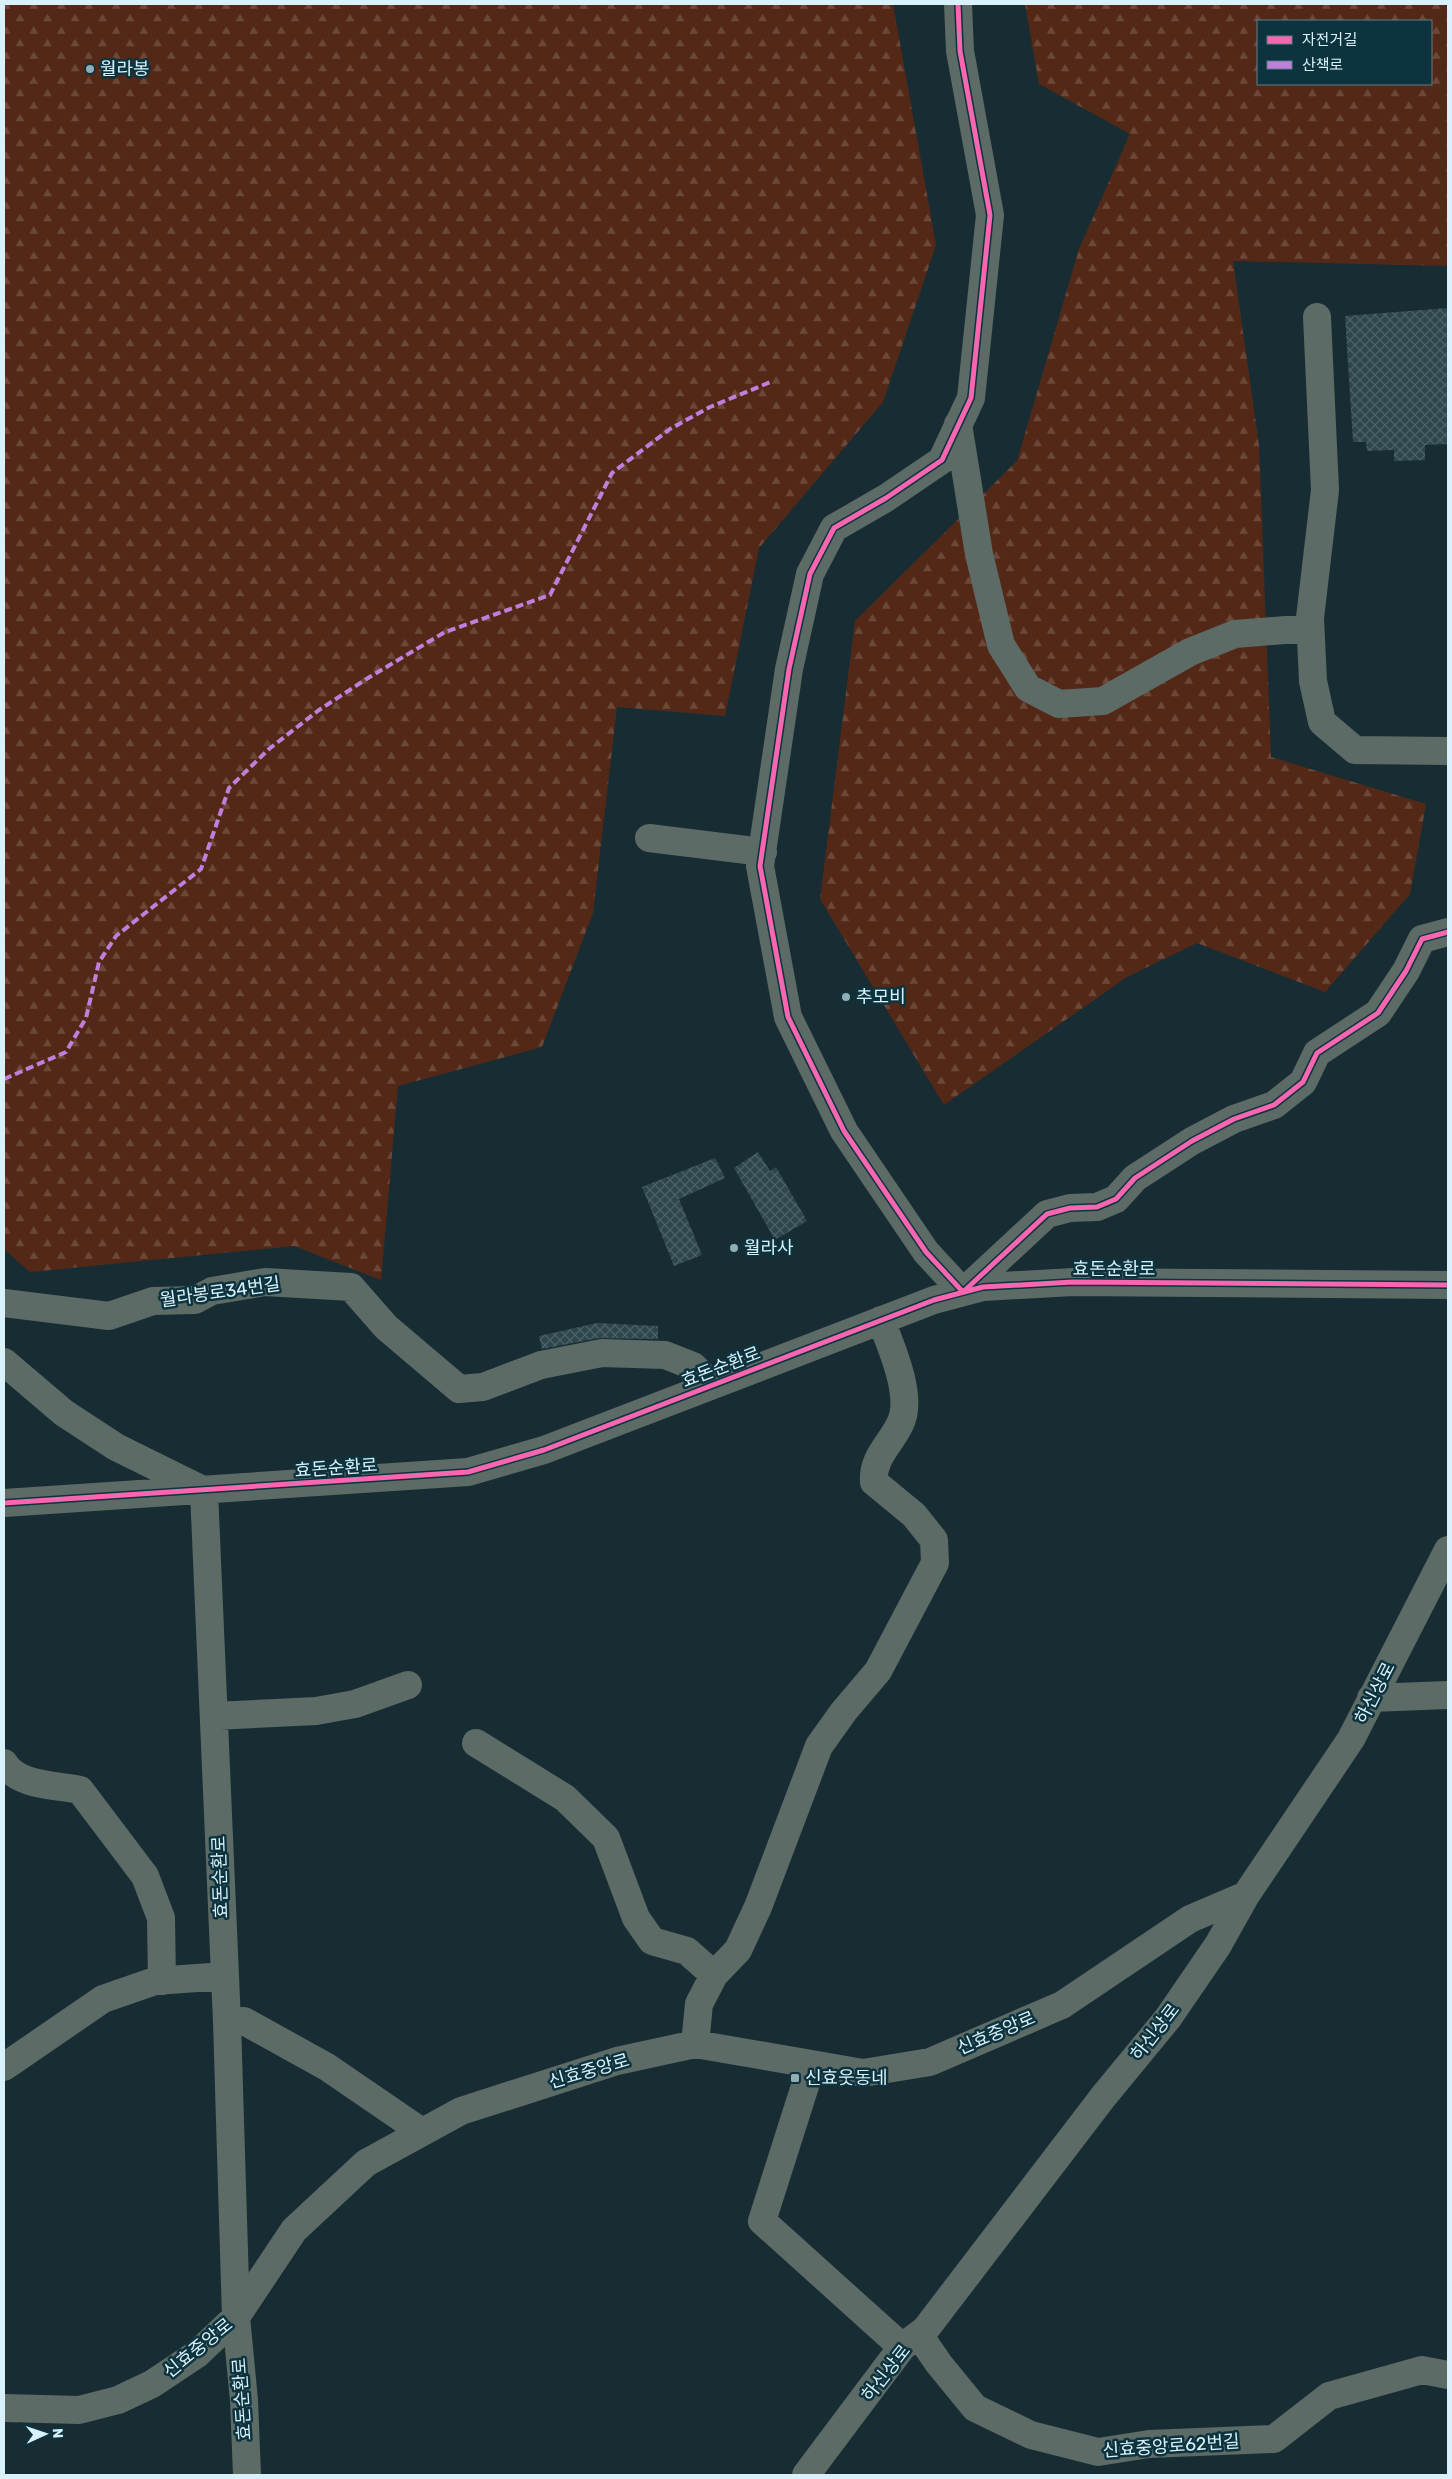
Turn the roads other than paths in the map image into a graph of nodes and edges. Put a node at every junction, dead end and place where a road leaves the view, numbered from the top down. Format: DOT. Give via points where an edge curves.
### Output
graph roads {
  1 [pos="958,4"];
  2 [pos="1317,317"];
  3 [pos="958,424"];
  4 [pos="1310,628"];
  5 [pos="1448,751"];
  6 [pos="650,838"];
  7 [pos="762,852"];
  8 [pos="1448,932"];
  9 [pos="1448,1286"];
  10 [pos="963,1292"];
  11 [pos="4,1302"];
  12 [pos="882,1320"];
  13 [pos="4,1362"];
  14 [pos="712,1385"];
  15 [pos="204,1491"];
  16 [pos="4,1503"];
  17 [pos="1448,1550"];
  18 [pos="408,1685"];
  19 [pos="1448,1695"];
  20 [pos="1372,1698"];
  21 [pos="214,1716"];
  22 [pos="476,1743"];
  23 [pos="4,1763"];
  24 [pos="1246,1895"];
  25 [pos="714,1975"];
  26 [pos="225,1976"];
  27 [pos="162,1981"];
  28 [pos="227,2022"];
  29 [pos="695,2044"];
  30 [pos="812,2064"];
  31 [pos="4,2067"];
  32 [pos="422,2132"];
  33 [pos="236,2318"];
  34 [pos="910,2341"];
  35 [pos="1448,2375"];
  36 [pos="4,2408"];
  37 [pos="247,2475"];
  38 [pos="806,2475"];
  1 -- 3 [label="street" via="960,51 990,215 971,398"];
  2 -- 4 [label="street" via="1325,490"];
  3 -- 4 [label="street" via="979,554 1001,645 1028,688 1058,704 1103,701 1190,652 1235,634"];
  3 -- 7 [label="street" via="942,460 834,528 810,574 789,669"];
  4 -- 5 [label="street" via="1313,681 1322,722 1355,750"];
  6 -- 7 [label="street"];
  7 -- 10 [label="street" via="760,866 788,1017 844,1132 926,1252"];
  8 -- 10 [label="street" via="1422,939 1406,971 1378,1013 1317,1052 1303,1082 1274,1105 1234,1119 1192,1141 1136,1178 1116,1199 1097,1207 1070,1208 1046,1214"];
  9 -- 10 [label="street, 효돈순환로" via="1073,1282 983,1287"];
  10 -- 12 [label="street, 효돈순환로"];
  11 -- 14 [label="street, 월라봉로34번길" via="109,1316 153,1301 195,1300 212,1291 266,1282 329,1284 351,1287 386,1327 459,1389 483,1388 541,1365 602,1352 665,1355 693,1366"];
  12 -- 14 [label="street, 효돈순환로"];
  12 -- 25 [label="street" via="898,1365 904,1402 901,1423 873,1469 874,1482 914,1515 934,1540 935,1564 878,1672 819,1746 758,1907 738,1950"];
  13 -- 15 [label="street" via="64,1413 116,1447"];
  14 -- 15 [label="street, 효돈순환로" via="544,1450 468,1472"];
  15 -- 16 [label="street, 효돈순환로"];
  15 -- 21 [label="street, 효돈순환로"];
  17 -- 20 [label="street, 하신상로"];
  18 -- 21 [label="street" via="355,1704 316,1711"];
  19 -- 20 [label="street"];
  20 -- 24 [label="street, 하신상로" via="1352,1739"];
  21 -- 26 [label="street, 효돈순환로"];
  22 -- 25 [label="street" via="565,1798 606,1838 636,1918 652,1941 687,1952"];
  23 -- 27 [label="street" via="21,1778 80,1790 145,1876 161,1918"];
  24 -- 30 [label="street, 신효중앙로" via="1190,1918 1062,2005 930,2062 863,2073"];
  24 -- 34 [label="street, 하신상로" via="1218,1945 1168,2018 1103,2096 931,2322"];
  25 -- 29 [label="street" via="699,2004"];
  26 -- 27 [label="street"];
  26 -- 28 [label="street, 효돈순환로"];
  27 -- 31 [label="street" via="103,1999"];
  28 -- 32 [label="street" via="244,2022 327,2067"];
  28 -- 33 [label="street, 효돈순환로"];
  29 -- 30 [label="street, 신효중앙로"];
  29 -- 32 [label="street, 신효중앙로" via="617,2061 470,2108"];
  30 -- 34 [label="street, 신효중앙로62번길" via="762,2221"];
  32 -- 33 [label="street, 신효중앙로" via="366,2163 294,2230"];
  33 -- 36 [label="street, 신효중앙로" via="197,2354 152,2384 118,2400 79,2410"];
  33 -- 37 [label="street, 효돈순환로"];
  34 -- 35 [label="street, 신효중앙로62번길" via="939,2364 975,2408 1031,2435 1098,2452 1150,2444 1274,2439 1329,2396 1422,2370"];
  34 -- 38 [label="street, 하신상로"];
}
